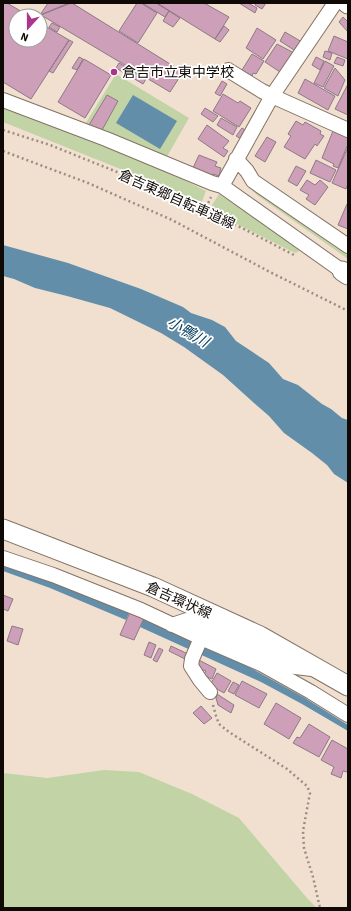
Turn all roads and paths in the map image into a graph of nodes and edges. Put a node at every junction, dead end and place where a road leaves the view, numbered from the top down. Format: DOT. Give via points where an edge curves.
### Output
graph roads {
  1 [pos="335,3"];
  2 [pos="228,70"];
  3 [pos="272,96"];
  4 [pos="3,100"];
  5 [pos="3,130"];
  6 [pos="348,130"];
  7 [pos="3,151"];
  8 [pos="236,159"];
  9 [pos="217,189"];
  10 [pos="204,212"];
  11 [pos="348,246"];
  12 [pos="298,257"];
  13 [pos="345,273"];
  14 [pos="348,311"];
  15 [pos="3,529"];
  16 [pos="3,558"];
  17 [pos="172,625"];
  18 [pos="201,638"];
  19 [pos="323,670"];
  20 [pos="348,686"];
  21 [pos="210,692"];
  22 [pos="348,715"];
  23 [pos="320,908"];
  1 -- 3 [label="street"];
  2 -- 3 [label="street"];
  3 -- 6 [label="street"];
  3 -- 8 [label="street"];
  4 -- 9 [label="street" via="212,183"];
  5 -- 10 [label="path, 倉吉東郷自転車道線" via="50,145 142,182"];
  7 -- 14 [label="path" via="88,183 172,220"];
  8 -- 9 [label="street"];
  8 -- 11 [label="street" via="253,181"];
  9 -- 10 [label="path"];
  9 -- 13 [label="street"];
  10 -- 12 [label="path, 倉吉東郷自転車道線" via="240,227"];
  15 -- 19 [label="main road, 倉吉環状線" via="152,587 260,636"];
  16 -- 17 [label="street" via="97,592"];
  17 -- 18 [label="street"];
  17 -- 19 [label="street" via="187,620 295,666"];
  18 -- 21 [label="street" via="191,666"];
  18 -- 22 [label="street" via="261,664"];
  19 -- 20 [label="main road, 倉吉環状線"];
  21 -- 23 [label="path" via="219,724 287,769 307,786 310,793 303,830 304,848"];
}
